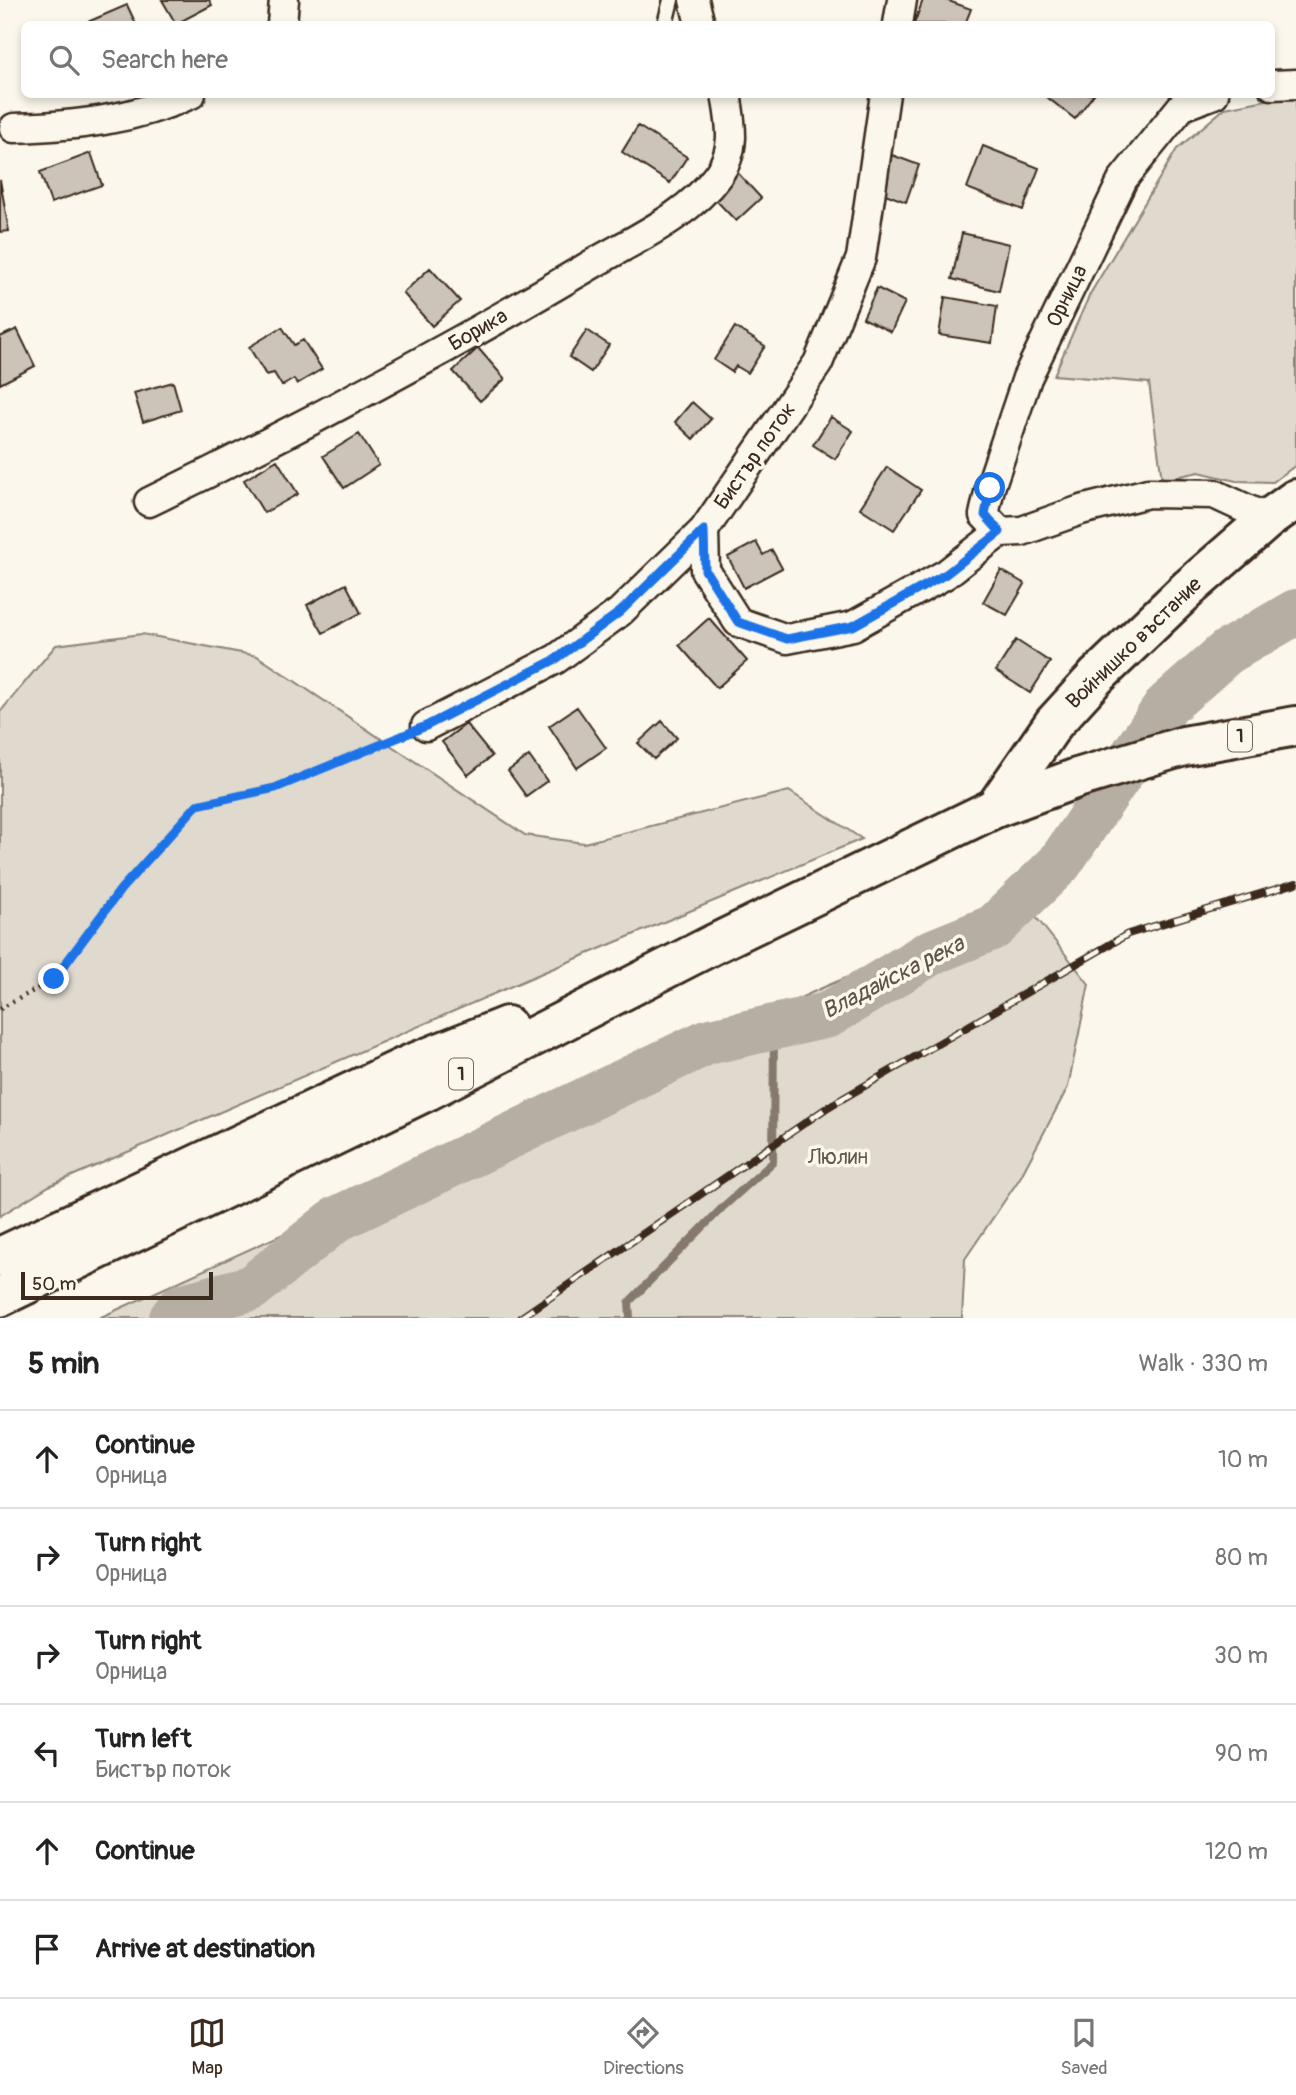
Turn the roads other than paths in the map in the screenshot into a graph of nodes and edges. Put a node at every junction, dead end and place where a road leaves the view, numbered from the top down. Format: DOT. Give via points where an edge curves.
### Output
graph roads {
  1 [pos="284,0"];
  2 [pos="671,0"];
  3 [pos="694,0"];
  4 [pos="902,0"];
  5 [pos="282,21"];
  6 [pos="666,21"];
  7 [pos="699,21"];
  8 [pos="898,21"];
  9 [pos="1296,84"];
  10 [pos="1275,85"];
  11 [pos="182,98"];
  12 [pos="727,98"];
  13 [pos="884,98"];
  14 [pos="1203,98"];
  15 [pos="14,128"];
  16 [pos="149,502"];
  17 [pos="1282,509"];
  18 [pos="704,530"];
  19 [pos="1000,532"];
  20 [pos="426,726"];
  21 [pos="1296,726"];
  22 [pos="995,808"];
  23 [pos="714,944"];
  24 [pos="0,1257"];
  25 [pos="0,1297"];
  1 -- 5 [label="street"];
  2 -- 6 [label="lane"];
  3 -- 7 [label="street"];
  4 -- 8 [label="street"];
  9 -- 10 [label="street"];
  11 -- 15 [label="street" via="83,125"];
  12 -- 16 [label="street, Борика" via="734,140 718,175 683,210 470,336"];
  13 -- 18 [label="street, Бистър поток" via="861,258 818,363"];
  14 -- 19 [label="street, Орница" via="1182,106 1123,179 1027,378 985,515"];
  17 -- 19 [label="street" via="1214,494 1148,493 1022,531"];
  17 -- 22 [label="main road, Войнишко въстание" via="1096,677 1054,723"];
  18 -- 19 [label="street" via="705,570 738,622 787,639 853,626 946,574"];
  18 -- 20 [label="street, Бистър поток" via="620,612 556,659"];
  21 -- 22 [label="main road, 1" via="1184,747"];
  22 -- 23 [label="main road, 1"];
  23 -- 24 [label="main road, 1" via="409,1065"];
  23 -- 25 [label="main road, 1" via="427,1091"];
}
